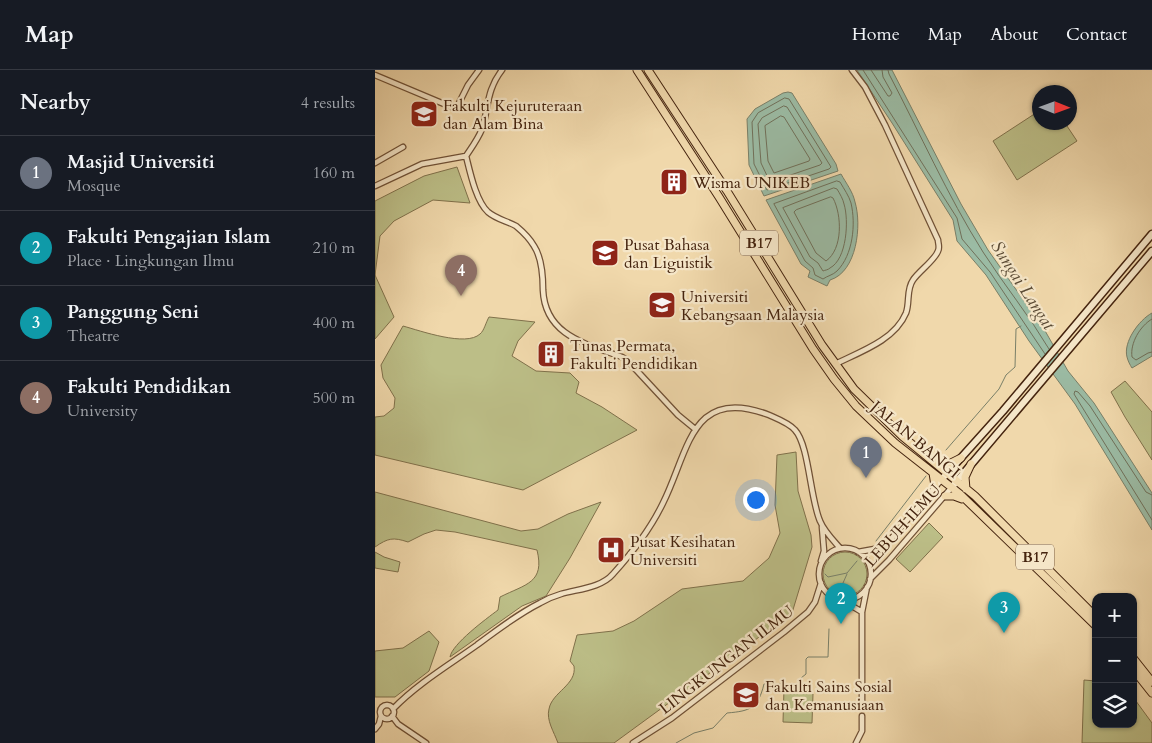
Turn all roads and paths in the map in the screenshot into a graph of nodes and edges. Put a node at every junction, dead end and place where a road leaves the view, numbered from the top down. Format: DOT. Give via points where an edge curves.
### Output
graph roads {
  1 [pos="479,70"];
  2 [pos="502,70"];
  3 [pos="637,70"];
  4 [pos="648,70"];
  5 [pos="852,70"];
  6 [pos="375,75"];
  7 [pos="403,147"];
  8 [pos="466,156"];
  9 [pos="375,163"];
  10 [pos="375,186"];
  11 [pos="1152,234"];
  12 [pos="1152,251"];
  13 [pos="835,364"];
  14 [pos="695,428"];
  15 [pos="961,458"];
  16 [pos="935,463"];
  17 [pos="971,464"];
  18 [pos="933,472"];
  19 [pos="945,476"];
  20 [pos="955,484"];
  21 [pos="935,486"];
  22 [pos="966,489"];
  23 [pos="945,496"];
  24 [pos="965,500"];
  25 [pos="822,525"];
  26 [pos="840,548"];
  27 [pos="858,552"];
  28 [pos="821,565"];
  29 [pos="869,582"];
  30 [pos="821,583"];
  31 [pos="839,599"];
  32 [pos="862,612"];
  33 [pos="1092,613"];
  34 [pos="1092,622"];
  35 [pos="1137,663"];
  36 [pos="1137,674"];
  37 [pos="1152,682"];
  38 [pos="1152,693"];
  39 [pos="862,703"];
  40 [pos="378,708"];
  41 [pos="393,709"];
  42 [pos="381,716"];
  43 [pos="392,716"];
  44 [pos="862,716"];
  45 [pos="375,729"];
  46 [pos="426,743"];
  47 [pos="633,743"];
  48 [pos="856,743"];
  1 -- 6 [label="street" via="457,109"];
  2 -- 8 [label="street" via="487,100 483,127"];
  3 -- 18 [label="main road, JALAN BANGI / B17" via="834,379 895,442"];
  4 -- 13 [label="main road, JALAN BANGI / B17"];
  5 -- 13 [label="street" via="885,124 939,246 938,252 909,285 908,308 895,329 864,350"];
  7 -- 9 [label="street"];
  8 -- 10 [label="street" via="423,164"];
  8 -- 14 [label="street" via="483,206 489,213 515,226 536,248 546,306 553,322 575,339 627,360 678,415"];
  11 -- 15 [label="main road"];
  12 -- 17 [label="main road"];
  13 -- 16 [label="main road, JALAN BANGI / B17" via="854,389"];
  14 -- 25 [label="street" via="710,414 736,407 771,416 795,430 804,449"];
  14 -- 41 [label="street" via="653,522 612,575 601,583 557,595 532,607 414,690"];
  15 -- 16 [label="main road" via="949,464"];
  15 -- 19 [label="main road"];
  16 -- 19 [label="main road, JALAN BANGI / B17"];
  17 -- 20 [label="main road"];
  17 -- 22 [label="main road" via="965,477"];
  18 -- 19 [label="main road, JALAN BANGI / B17"];
  18 -- 21 [label="main road"];
  19 -- 20 [label="main road, JALAN BANGI / B17"];
  19 -- 21 [label="street, LEBUH ILMU"];
  20 -- 22 [label="main road, JALAN BANGI / B17"];
  20 -- 23 [label="street, LEBUH ILMU"];
  20 -- 24 [label="main road, JALAN BANGI / B17"];
  21 -- 27 [label="street, LEBUH ILMU" via="885,546"];
  22 -- 33 [label="main road, JALAN BANGI / B17"];
  23 -- 24 [label="main road"];
  23 -- 29 [label="street, LEBUH ILMU"];
  24 -- 34 [label="main road, JALAN BANGI / B17"];
  25 -- 26 [label="street"];
  25 -- 28 [label="street"];
  26 -- 27 [label="street"];
  26 -- 28 [label="street" via="826,556"];
  27 -- 29 [label="street" via="869,567"];
  28 -- 30 [label="street"];
  29 -- 31 [label="street" via="859,595"];
  29 -- 32 [label="street"];
  30 -- 31 [label="street" via="828,593"];
  30 -- 47 [label="street, LINGKUNGAN ILMU" via="808,612 672,718"];
  31 -- 32 [label="street"];
  32 -- 39 [label="street"];
  35 -- 37 [label="main road"];
  36 -- 38 [label="main road"];
  40 -- 41 [label="street" via="385,705"];
  40 -- 42 [label="street"];
  41 -- 43 [label="street"];
  42 -- 43 [label="street" via="386,719"];
  42 -- 45 [label="street"];
  43 -- 46 [label="street" via="398,724"];
  44 -- 48 [label="street"];
}
